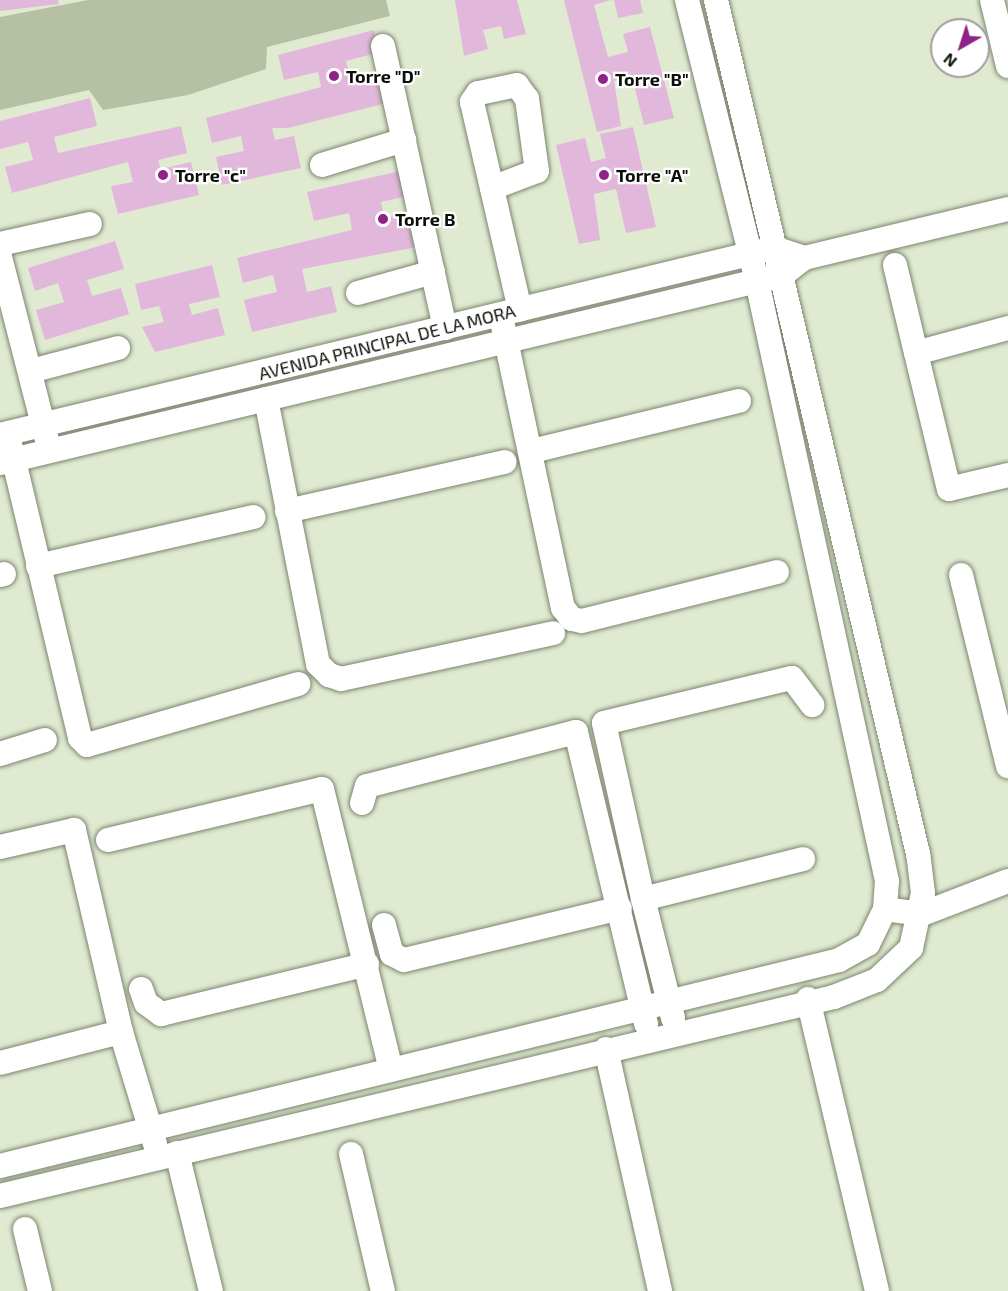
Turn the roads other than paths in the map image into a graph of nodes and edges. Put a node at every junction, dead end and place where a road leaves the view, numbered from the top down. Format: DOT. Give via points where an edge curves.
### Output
graph roads {
  1 [pos="687,0"];
  2 [pos="717,0"];
  3 [pos="992,0"];
  4 [pos="383,46"];
  5 [pos="1008,66"];
  6 [pos="404,140"];
  7 [pos="322,165"];
  8 [pos="492,188"];
  9 [pos="1008,209"];
  10 [pos="90,224"];
  11 [pos="0,244"];
  12 [pos="774,248"];
  13 [pos="750,254"];
  14 [pos="0,257"];
  15 [pos="804,258"];
  16 [pos="895,265"];
  17 [pos="433,272"];
  18 [pos="782,275"];
  19 [pos="757,281"];
  20 [pos="358,292"];
  21 [pos="510,312"];
  22 [pos="445,328"];
  23 [pos="1008,328"];
  24 [pos="505,341"];
  25 [pos="118,348"];
  26 [pos="916,353"];
  27 [pos="31,371"];
  28 [pos="266,399"];
  29 [pos="739,400"];
  30 [pos="43,425"];
  31 [pos="4,435"];
  32 [pos="49,451"];
  33 [pos="532,451"];
  34 [pos="7,462"];
  35 [pos="505,462"];
  36 [pos="1008,476"];
  37 [pos="286,511"];
  38 [pos="254,517"];
  39 [pos="38,566"];
  40 [pos="777,572"];
  41 [pos="961,574"];
  42 [pos="553,633"];
  43 [pos="298,684"];
  44 [pos="812,705"];
  45 [pos="45,740"];
  46 [pos="0,754"];
  47 [pos="1008,766"];
  48 [pos="362,803"];
  49 [pos="108,840"];
  50 [pos="0,847"];
  51 [pos="803,859"];
  52 [pos="1008,881"];
  53 [pos="643,899"];
  54 [pos="620,908"];
  55 [pos="885,909"];
  56 [pos="922,914"];
  57 [pos="384,925"];
  58 [pos="367,964"];
  59 [pos="141,989"];
  60 [pos="808,999"];
  61 [pos="669,1002"];
  62 [pos="642,1008"];
  63 [pos="121,1032"];
  64 [pos="676,1032"];
  65 [pos="650,1038"];
  66 [pos="606,1049"];
  67 [pos="447,1056"];
  68 [pos="0,1064"];
  69 [pos="391,1070"];
  70 [pos="456,1085"];
  71 [pos="152,1129"];
  72 [pos="351,1154"];
  73 [pos="168,1156"];
  74 [pos="0,1166"];
  75 [pos="0,1197"];
  76 [pos="25,1229"];
  77 [pos="40,1291"];
  78 [pos="211,1291"];
  79 [pos="383,1291"];
  80 [pos="660,1291"];
  81 [pos="877,1291"];
  1 -- 13 [label="street"];
  2 -- 12 [label="street"];
  3 -- 5 [label="street"];
  4 -- 6 [label="street"];
  6 -- 7 [label="street"];
  6 -- 17 [label="street"];
  8 -- 21 [label="street"];
  9 -- 15 [label="street"];
  10 -- 11 [label="street"];
  12 -- 13 [label="street, AVENIDA PRINCIPAL DE LA MORA"];
  12 -- 15 [label="street"];
  12 -- 18 [label="street"];
  13 -- 19 [label="street"];
  13 -- 21 [label="street, AVENIDA PRINCIPAL DE LA MORA"];
  14 -- 27 [label="street"];
  15 -- 18 [label="street"];
  16 -- 26 [label="street"];
  17 -- 20 [label="street"];
  17 -- 22 [label="street"];
  18 -- 19 [label="street"];
  18 -- 56 [label="street" via="918,854"];
  19 -- 24 [label="street"];
  19 -- 55 [label="street" via="887,880"];
  21 -- 22 [label="street, AVENIDA PRINCIPAL DE LA MORA"];
  21 -- 24 [label="street"];
  22 -- 30 [label="street, AVENIDA PRINCIPAL DE LA MORA"];
  23 -- 26 [label="street"];
  24 -- 28 [label="street"];
  24 -- 33 [label="street"];
  25 -- 27 [label="street"];
  26 -- 36 [label="street" via="949,489"];
  27 -- 30 [label="street"];
  28 -- 32 [label="street"];
  28 -- 37 [label="street"];
  29 -- 33 [label="street"];
  30 -- 31 [label="street, AVENIDA PRINCIPAL DE LA MORA"];
  30 -- 32 [label="street"];
  31 -- 34 [label="street"];
  32 -- 34 [label="street"];
  33 -- 40 [label="street" via="563,608 572,618 582,621"];
  34 -- 39 [label="street"];
  35 -- 37 [label="street"];
  37 -- 42 [label="street" via="318,664 329,675 341,679"];
  38 -- 39 [label="street"];
  39 -- 43 [label="street" via="80,738 87,745"];
  41 -- 47 [label="street"];
  44 -- 53 [label="street" via="792,678 604,723"];
  45 -- 46 [label="street"];
  48 -- 54 [label="street" via="367,786 576,732"];
  49 -- 58 [label="street" via="322,789"];
  50 -- 63 [label="street" via="74,830"];
  51 -- 53 [label="street"];
  52 -- 56 [label="street"];
  53 -- 61 [label="street"];
  54 -- 57 [label="street" via="404,960 392,954"];
  54 -- 62 [label="street"];
  55 -- 56 [label="street"];
  55 -- 61 [label="street" via="868,944 839,960"];
  56 -- 60 [label="street" via="911,948 877,980 834,997"];
  58 -- 59 [label="street" via="162,1014 146,1004"];
  58 -- 69 [label="street"];
  60 -- 64 [label="street"];
  60 -- 81 [label="street"];
  61 -- 62 [label="street"];
  61 -- 64 [label="street"];
  62 -- 65 [label="street"];
  62 -- 67 [label="street"];
  63 -- 68 [label="street"];
  63 -- 71 [label="street"];
  64 -- 65 [label="street"];
  65 -- 66 [label="street"];
  66 -- 70 [label="street"];
  66 -- 80 [label="street"];
  67 -- 69 [label="street"];
  67 -- 70 [label="street"];
  69 -- 71 [label="street"];
  70 -- 73 [label="street"];
  71 -- 73 [label="street"];
  71 -- 74 [label="street"];
  72 -- 79 [label="street"];
  73 -- 75 [label="street"];
  73 -- 78 [label="street"];
  76 -- 77 [label="street"];
}
